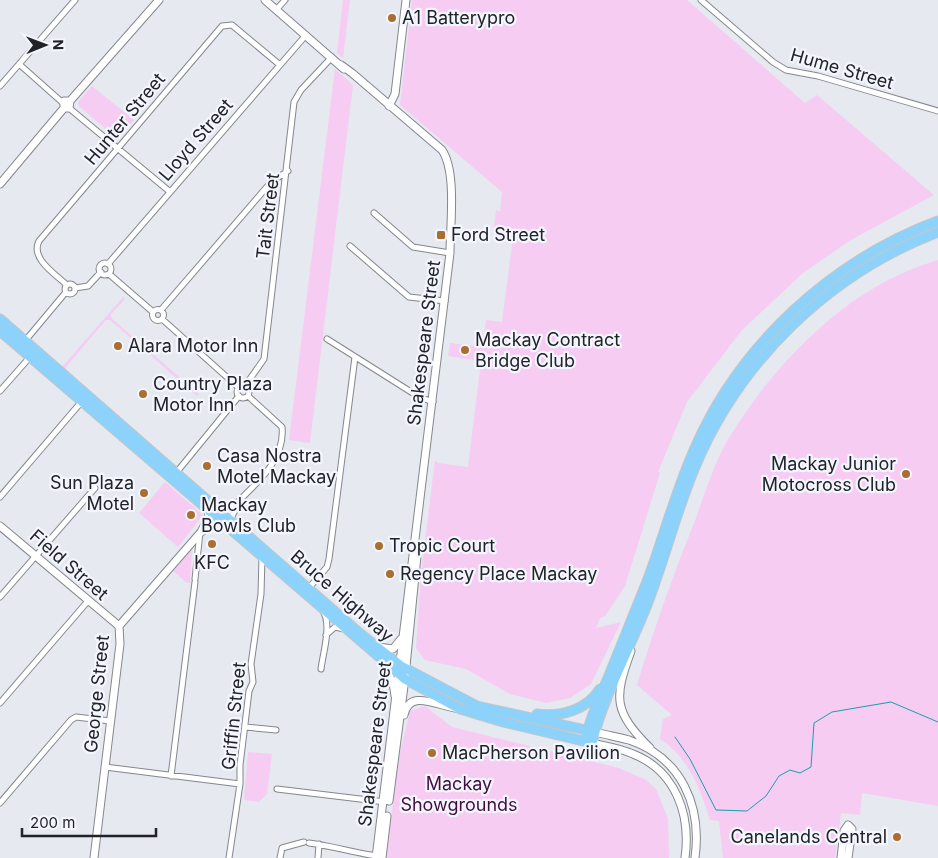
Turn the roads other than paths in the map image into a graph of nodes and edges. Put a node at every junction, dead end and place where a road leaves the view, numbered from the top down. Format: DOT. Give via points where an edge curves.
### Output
graph roads {
  1 [pos="75,0"];
  2 [pos="158,0"];
  3 [pos="265,0"];
  4 [pos="285,0"];
  5 [pos="406,0"];
  6 [pos="701,0"];
  7 [pos="276,10"];
  8 [pos="306,35"];
  9 [pos="332,57"];
  10 [pos="20,64"];
  11 [pos="280,65"];
  12 [pos="0,86"];
  13 [pos="66,105"];
  14 [pos="390,106"];
  15 [pos="938,111"];
  16 [pos="118,149"];
  17 [pos="288,171"];
  18 [pos="0,184"];
  19 [pos="169,191"];
  20 [pos="374,213"];
  21 [pos="938,221"];
  22 [pos="938,232"];
  23 [pos="350,246"];
  24 [pos="450,253"];
  25 [pos="108,264"];
  26 [pos="101,272"];
  27 [pos="108,274"];
  28 [pos="67,285"];
  29 [pos="75,288"];
  30 [pos="66,292"];
  31 [pos="445,301"];
  32 [pos="161,310"];
  33 [pos="153,312"];
  34 [pos="162,319"];
  35 [pos="0,320"];
  36 [pos="0,331"];
  37 [pos="327,339"];
  38 [pos="25,340"];
  39 [pos="30,357"];
  40 [pos="355,357"];
  41 [pos="245,386"];
  42 [pos="239,388"];
  43 [pos="0,391"];
  44 [pos="239,396"];
  45 [pos="248,396"];
  46 [pos="84,399"];
  47 [pos="433,402"];
  48 [pos="178,475"];
  49 [pos="96,488"];
  50 [pos="0,497"];
  51 [pos="242,500"];
  52 [pos="208,511"];
  53 [pos="419,515"];
  54 [pos="224,518"];
  55 [pos="0,526"];
  56 [pos="200,532"];
  57 [pos="35,556"];
  58 [pos="261,556"];
  59 [pos="274,568"];
  60 [pos="262,576"];
  61 [pos="308,589"];
  62 [pos="0,597"];
  63 [pos="88,601"];
  64 [pos="321,608"];
  65 [pos="645,610"];
  66 [pos="119,626"];
  67 [pos="345,629"];
  68 [pos="404,630"];
  69 [pos="326,635"];
  70 [pos="375,646"];
  71 [pos="381,660"];
  72 [pos="321,669"];
  73 [pos="403,673"];
  74 [pos="608,677"];
  75 [pos="459,697"];
  76 [pos="0,703"];
  77 [pos="396,708"];
  78 [pos="460,708"];
  79 [pos="110,721"];
  80 [pos="245,726"];
  81 [pos="276,730"];
  82 [pos="591,731"];
  83 [pos="588,743"];
  84 [pos="396,748"];
  85 [pos="659,757"];
  86 [pos="105,767"];
  87 [pos="171,776"];
  88 [pos="240,784"];
  89 [pos="277,789"];
  90 [pos="386,802"];
  91 [pos="0,803"];
  92 [pos="319,844"];
  93 [pos="354,856"];
  94 [pos="378,857"];
  95 [pos="94,858"];
  96 [pos="229,858"];
  97 [pos="280,858"];
  98 [pos="318,858"];
  99 [pos="685,858"];
  100 [pos="695,858"];
  101 [pos="841,858"];
  102 [pos="848,858"];
  1 -- 10 [label="street"];
  2 -- 13 [label="street"];
  3 -- 7 [label="street, Shakespeare Street"];
  4 -- 7 [label="street"];
  5 -- 14 [label="street" via="395,94"];
  6 -- 15 [label="street, Hume Street" via="786,70 818,76"];
  7 -- 8 [label="street, Shakespeare Street"];
  8 -- 9 [label="street, Shakespeare Street"];
  8 -- 11 [label="street, Lloyd Street"];
  9 -- 14 [label="street, Shakespeare Street"];
  9 -- 17 [label="street, Tait Street" via="296,96"];
  10 -- 12 [label="street"];
  10 -- 13 [label="street"];
  11 -- 16 [label="street, Hunter Street" via="232,25 222,26"];
  11 -- 19 [label="street, Lloyd Street"];
  13 -- 16 [label="street"];
  13 -- 18 [label="street"];
  14 -- 24 [label="street, Shakespeare Street" via="442,150 447,160 450,173"];
  16 -- 19 [label="street"];
  16 -- 28 [label="street, Hunter Street" via="35,247 37,256"];
  17 -- 32 [label="street" via="272,181"];
  17 -- 41 [label="street, Tait Street" via="264,359"];
  19 -- 25 [label="street, Lloyd Street"];
  20 -- 24 [label="street" via="413,247"];
  21 -- 74 [label="highway" via="845,269 809,296 747,361 720,401 696,446"];
  22 -- 65 [label="highway" via="871,264 823,297 792,323 755,364 714,428 694,468"];
  23 -- 31 [label="street" via="409,297"];
  24 -- 31 [label="street, Shakespeare Street"];
  25 -- 26 [label="street, Lloyd Street" via="101,265"];
  25 -- 27 [label="street" via="111,268"];
  26 -- 27 [label="street"];
  26 -- 29 [label="street" via="88,286"];
  27 -- 33 [label="street"];
  28 -- 29 [label="street" via="72,284"];
  28 -- 30 [label="street"];
  29 -- 30 [label="street" via="71,293"];
  30 -- 38 [label="street"];
  31 -- 47 [label="street, Shakespeare Street"];
  32 -- 33 [label="street"];
  32 -- 34 [label="street" via="164,314"];
  33 -- 34 [label="street" via="154,319"];
  34 -- 42 [label="street"];
  35 -- 38 [label="highway, Bruce Highway"];
  36 -- 39 [label="highway, Bruce Highway"];
  37 -- 40 [label="street"];
  38 -- 46 [label="highway, Bruce Highway"];
  39 -- 43 [label="street"];
  39 -- 46 [label="highway, Bruce Highway"];
  40 -- 47 [label="street"];
  40 -- 61 [label="street" via="329,559 327,567"];
  41 -- 42 [label="street"];
  41 -- 45 [label="street"];
  42 -- 44 [label="street"];
  44 -- 45 [label="street"];
  44 -- 48 [label="street"];
  45 -- 51 [label="street" via="280,422 283,432 275,461"];
  46 -- 48 [label="highway, Bruce Highway"];
  46 -- 50 [label="street"];
  46 -- 52 [label="highway, Bruce Highway"];
  47 -- 53 [label="street, Shakespeare Street"];
  48 -- 54 [label="highway, Bruce Highway" via="188,488"];
  49 -- 57 [label="street"];
  51 -- 54 [label="street"];
  51 -- 54 [label="street" via="232,516"];
  52 -- 54 [label="highway, Bruce Highway"];
  52 -- 56 [label="street, George Street" via="209,517"];
  53 -- 68 [label="street, Shakespeare Street"];
  53 -- 73 [label="street, Shakespeare Street" via="416,579"];
  54 -- 56 [label="street, George Street"];
  54 -- 58 [label="highway, Bruce Highway"];
  54 -- 61 [label="highway, Bruce Highway"];
  55 -- 57 [label="street, Field Street"];
  56 -- 66 [label="street, George Street"];
  56 -- 87 [label="street"];
  57 -- 62 [label="street"];
  57 -- 63 [label="street, Field Street"];
  58 -- 59 [label="highway, Bruce Highway"];
  58 -- 60 [label="street, Griffin Street"];
  59 -- 60 [label="street" via="266,569"];
  59 -- 64 [label="highway, Bruce Highway"];
  60 -- 80 [label="street, Griffin Street" via="251,664 253,682"];
  61 -- 70 [label="highway, Bruce Highway"];
  63 -- 66 [label="street, Field Street"];
  63 -- 76 [label="street"];
  64 -- 67 [label="highway, Bruce Highway"];
  64 -- 69 [label="street" via="326,617"];
  65 -- 82 [label="highway"];
  65 -- 85 [label="street" via="622,674 619,699 625,720"];
  66 -- 79 [label="street, George Street"];
  67 -- 69 [label="street" via="335,627"];
  67 -- 71 [label="highway, Bruce Highway"];
  68 -- 70 [label="street" via="399,644 393,649"];
  68 -- 73 [label="street, Shakespeare Street"];
  69 -- 72 [label="street"];
  70 -- 73 [label="highway, Bruce Highway"];
  71 -- 73 [label="highway, Bruce Highway"];
  71 -- 77 [label="street" via="393,683"];
  73 -- 75 [label="highway, Bruce Highway"];
  73 -- 77 [label="street, Shakespeare Street"];
  73 -- 78 [label="highway, Bruce Highway"];
  73 -- 84 [label="street, Shakespeare Street"];
  74 -- 75 [label="highway" via="586,704 558,715 535,714"];
  74 -- 82 [label="highway"];
  75 -- 82 [label="highway, Bruce Highway" via="477,706"];
  77 -- 90 [label="street, Shakespeare Street"];
  78 -- 83 [label="highway, Bruce Highway"];
  78 -- 84 [label="street" via="413,700 404,712"];
  79 -- 86 [label="street, George Street"];
  79 -- 91 [label="street" via="71,720"];
  80 -- 81 [label="street"];
  80 -- 88 [label="street, Griffin Street"];
  82 -- 83 [label="highway"];
  82 -- 85 [label="street" via="629,740"];
  83 -- 99 [label="street" via="638,756 658,769 671,784 681,802 686,822"];
  84 -- 90 [label="street, Shakespeare Street"];
  85 -- 100 [label="street" via="684,784 693,804 698,830"];
  86 -- 87 [label="street"];
  86 -- 95 [label="street, George Street"];
  87 -- 88 [label="street"];
  88 -- 96 [label="street, Griffin Street"];
  89 -- 90 [label="street"];
  90 -- 94 [label="street, Shakespeare Street"];
  92 -- 93 [label="street" via="338,847"];
  92 -- 97 [label="street" via="282,848"];
  92 -- 98 [label="street"];
  93 -- 94 [label="street"];
  101 -- 102 [label="street" via="844,831 848,826 852,829"];
}
